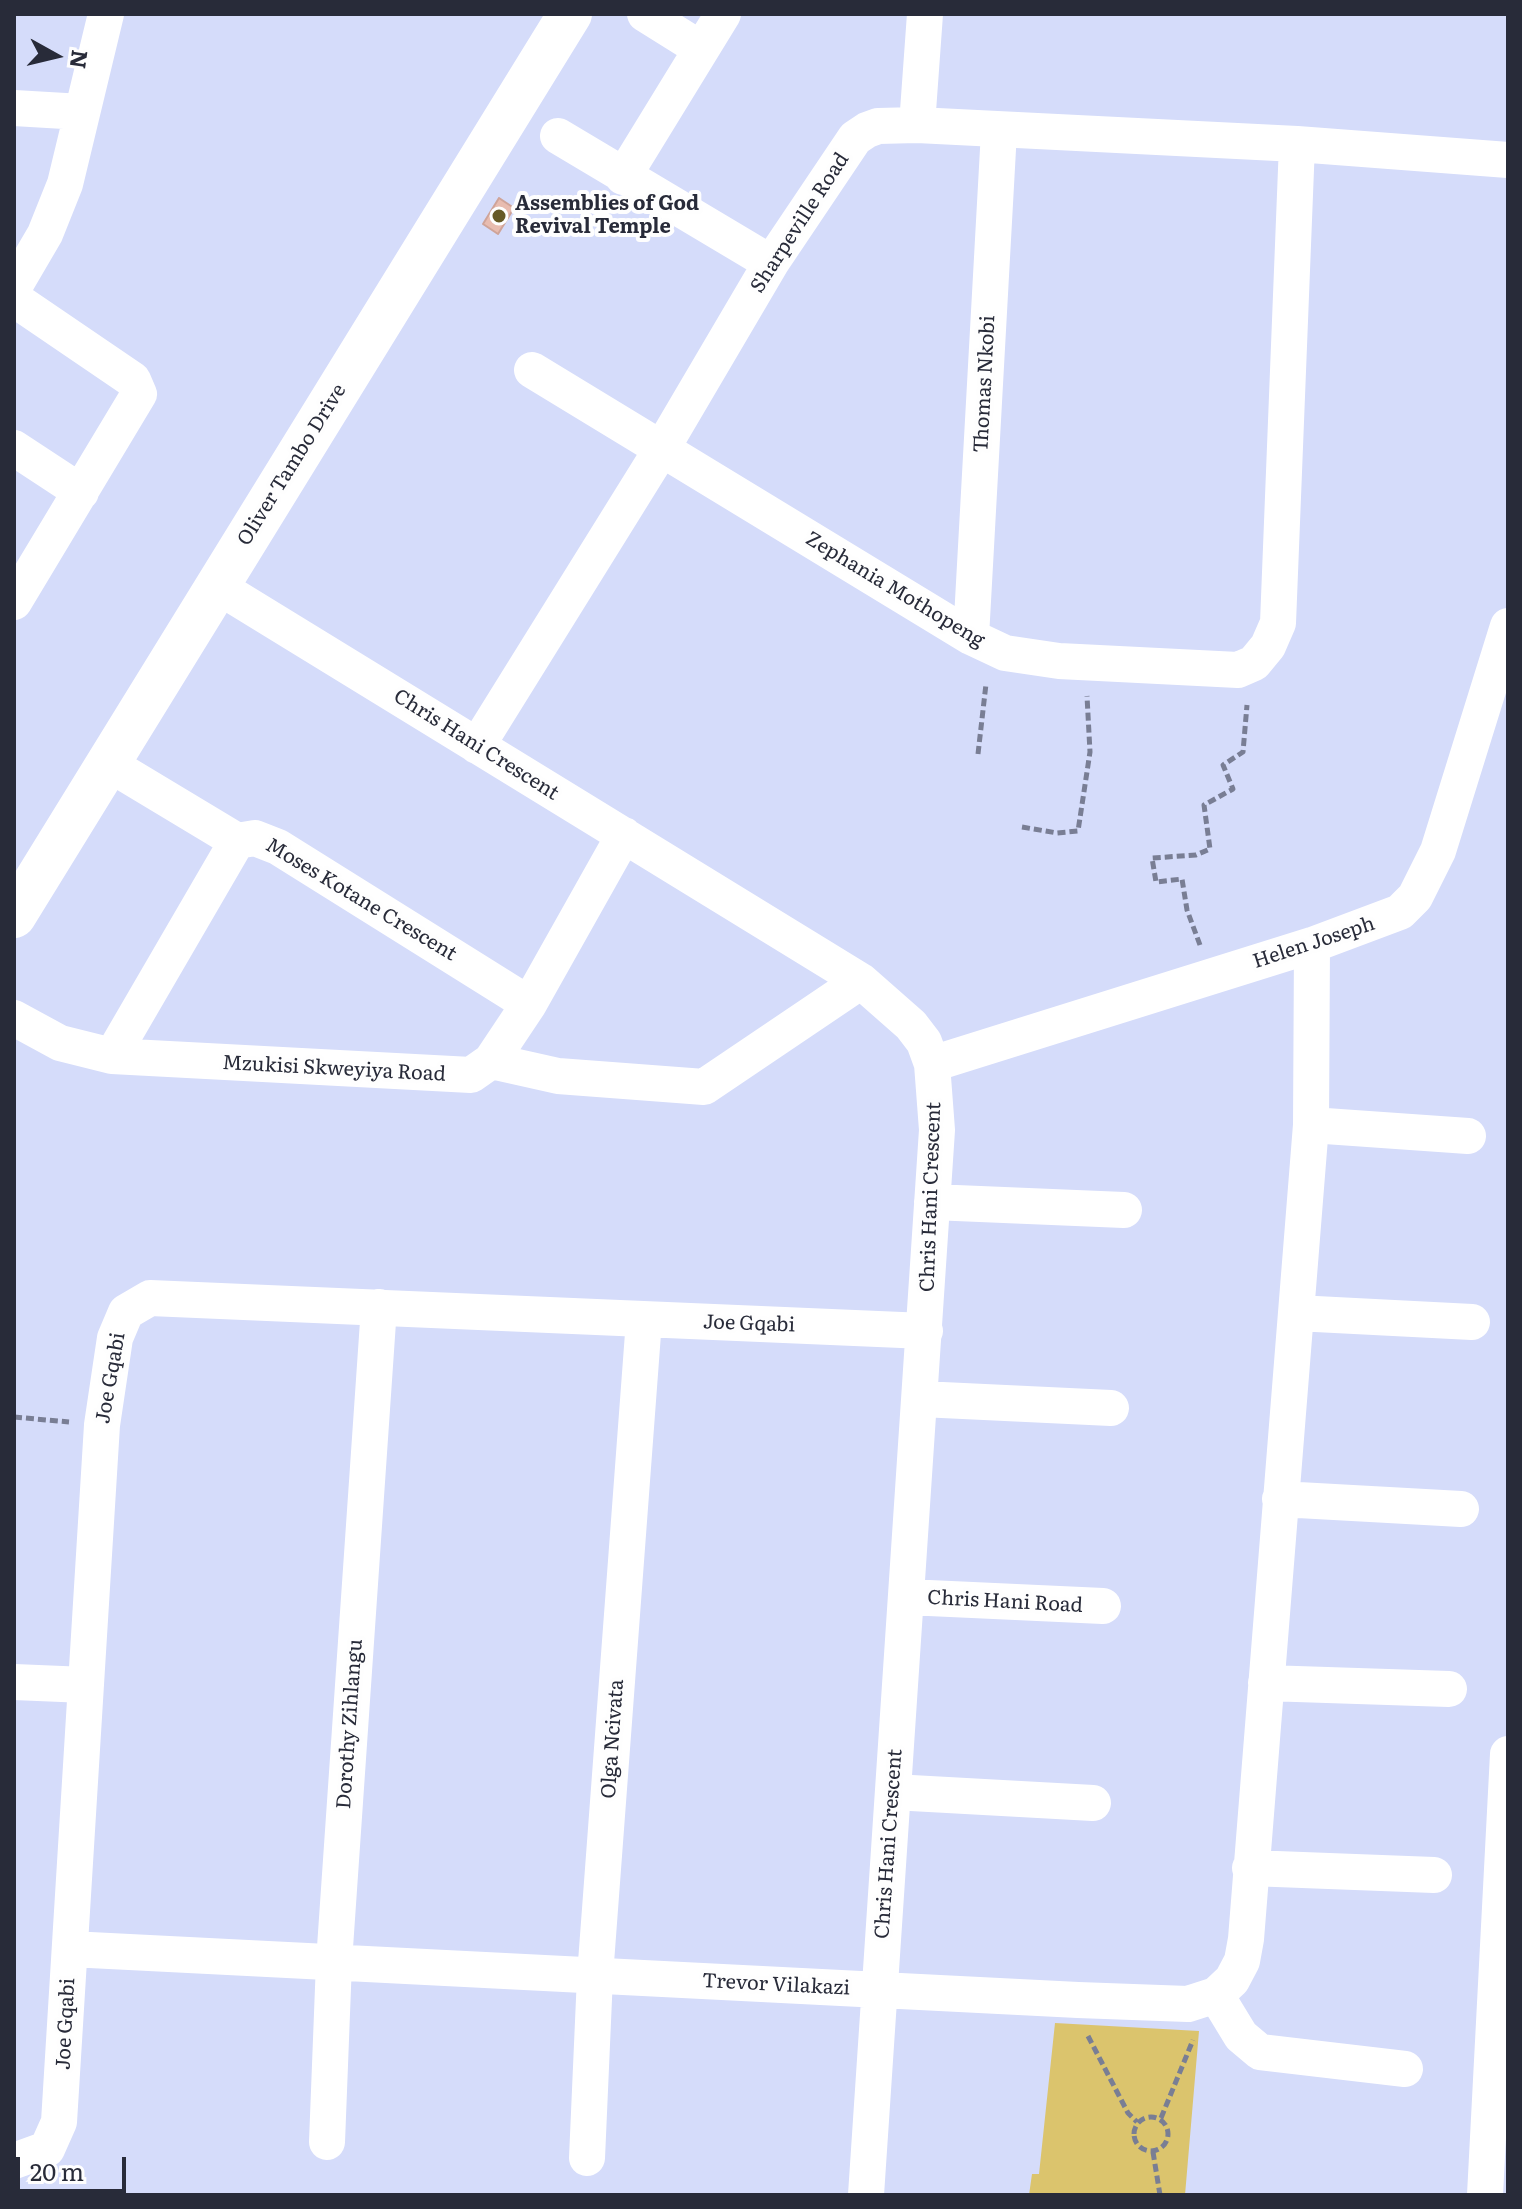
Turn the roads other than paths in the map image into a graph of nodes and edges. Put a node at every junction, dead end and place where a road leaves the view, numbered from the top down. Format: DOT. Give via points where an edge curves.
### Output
graph roads {
  1 [pos="106,14"];
  2 [pos="570,14"];
  3 [pos="645,14"];
  4 [pos="723,14"];
  5 [pos="922,15"];
  6 [pos="701,49"];
  7 [pos="14,108"];
  8 [pos="82,112"];
  9 [pos="917,125"];
  10 [pos="999,131"];
  11 [pos="558,136"];
  12 [pos="1297,144"];
  13 [pos="1508,160"];
  14 [pos="623,177"];
  15 [pos="771,263"];
  16 [pos="14,287"];
  17 [pos="14,299"];
  18 [pos="532,370"];
  19 [pos="14,448"];
  20 [pos="661,450"];
  21 [pos="81,492"];
  22 [pos="217,586"];
  23 [pos="14,602"];
  24 [pos="1508,626"];
  25 [pos="983,643"];
  26 [pos="1496,713"];
  27 [pos="477,746"];
  28 [pos="109,764"];
  29 [pos="624,835"];
  30 [pos="237,841"];
  31 [pos="15,913"];
  32 [pos="1312,945"];
  33 [pos="861,981"];
  34 [pos="529,1004"];
  35 [pos="14,1018"];
  36 [pos="112,1056"];
  37 [pos="491,1061"];
  38 [pos="932,1064"];
  39 [pos="1311,1125"];
  40 [pos="1468,1136"];
  41 [pos="932,1202"];
  42 [pos="1124,1210"];
  43 [pos="379,1307"];
  44 [pos="1296,1313"];
  45 [pos="644,1320"];
  46 [pos="1472,1322"];
  47 [pos="925,1331"];
  48 [pos="921,1399"];
  49 [pos="1111,1408"];
  50 [pos="1280,1499"];
  51 [pos="1461,1509"];
  52 [pos="907,1597"];
  53 [pos="1103,1606"];
  54 [pos="14,1682"];
  55 [pos="1266,1683"];
  56 [pos="86,1685"];
  57 [pos="1449,1689"];
  58 [pos="1508,1754"];
  59 [pos="893,1792"];
  60 [pos="1093,1803"];
  61 [pos="1250,1868"];
  62 [pos="1434,1875"];
  63 [pos="70,1949"];
  64 [pos="334,1962"];
  65 [pos="595,1976"];
  66 [pos="878,1991"];
  67 [pos="1207,1999"];
  68 [pos="1405,2069"];
  69 [pos="327,2142"];
  70 [pos="587,2158"];
  71 [pos="14,2161"];
  72 [pos="866,2195"];
  73 [pos="1485,2195"];
  1 -- 8 [label="street"];
  2 -- 22 [label="street, Oliver Tambo Drive"];
  3 -- 6 [label="street"];
  4 -- 6 [label="street"];
  5 -- 9 [label="street"];
  6 -- 14 [label="street"];
  7 -- 8 [label="street"];
  8 -- 16 [label="street" via="65,184 45,234"];
  9 -- 10 [label="street, Sharpeville Road"];
  9 -- 15 [label="street, Sharpeville Road" via="878,126 855,138"];
  10 -- 12 [label="street, Sharpeville Road"];
  10 -- 25 [label="street, Thomas Nkobi"];
  11 -- 14 [label="street"];
  12 -- 13 [label="street, Sharpeville Road"];
  12 -- 25 [label="street, Zephania Mothopeng" via="1278,623 1268,646 1254,663 1238,670 1032,659"];
  14 -- 15 [label="street"];
  15 -- 20 [label="street, Sharpeville Road"];
  17 -- 21 [label="street" via="138,388 138,398"];
  18 -- 20 [label="street, Zephania Mothopeng"];
  19 -- 21 [label="street"];
  20 -- 25 [label="street, Zephania Mothopeng"];
  20 -- 27 [label="street, Sharpeville Road"];
  21 -- 23 [label="street"];
  22 -- 27 [label="street, Chris Hani Crescent"];
  22 -- 28 [label="street, Oliver Tambo Drive"];
  24 -- 26 [label="street, Helen Joseph"];
  26 -- 32 [label="street, Helen Joseph" via="1415,897 1400,912"];
  27 -- 29 [label="street, Chris Hani Crescent"];
  28 -- 30 [label="street"];
  28 -- 31 [label="street, Oliver Tambo Drive"];
  29 -- 33 [label="street, Chris Hani Crescent"];
  29 -- 34 [label="street"];
  30 -- 34 [label="street, Moses Kotane Crescent" via="255,838 278,847"];
  30 -- 36 [label="street, Moses Kotane Crescent"];
  32 -- 38 [label="street, Helen Joseph"];
  32 -- 39 [label="street"];
  33 -- 37 [label="street" via="704,1087 558,1076"];
  33 -- 38 [label="street, Chris Hani Crescent" via="911,1025"];
  34 -- 37 [label="street"];
  35 -- 36 [label="street, Mzukisi Skweyiya Road" via="60,1043"];
  36 -- 37 [label="street, Mzukisi Skweyiya Road" via="460,1077 476,1074"];
  38 -- 41 [label="street, Chris Hani Crescent" via="937,1130"];
  39 -- 40 [label="street"];
  39 -- 44 [label="street"];
  41 -- 42 [label="street"];
  41 -- 47 [label="street, Chris Hani Crescent"];
  43 -- 45 [label="street, Joe Gqabi"];
  43 -- 56 [label="street, Joe Gqabi" via="150,1298 126,1312 102,1425"];
  43 -- 64 [label="street, Dorothy Zihlangu"];
  44 -- 46 [label="street"];
  44 -- 50 [label="street"];
  45 -- 47 [label="street, Joe Gqabi"];
  45 -- 65 [label="street, Olga Ncivata"];
  47 -- 48 [label="street, Chris Hani Crescent"];
  48 -- 49 [label="street"];
  48 -- 52 [label="street, Chris Hani Crescent"];
  50 -- 51 [label="street"];
  50 -- 55 [label="street"];
  52 -- 53 [label="street, Chris Hani Road"];
  52 -- 59 [label="street, Chris Hani Crescent"];
  54 -- 56 [label="street"];
  55 -- 57 [label="street"];
  55 -- 61 [label="street"];
  56 -- 63 [label="street, Joe Gqabi"];
  58 -- 73 [label="street"];
  59 -- 60 [label="street"];
  59 -- 66 [label="street, Chris Hani Crescent"];
  61 -- 62 [label="street"];
  61 -- 67 [label="street" via="1242,1961 1232,1980"];
  63 -- 64 [label="street, Trevor Vilakazi"];
  63 -- 71 [label="street, Joe Gqabi" via="59,2122 47,2149"];
  64 -- 65 [label="street, Trevor Vilakazi"];
  64 -- 69 [label="street, Dorothy Zihlangu"];
  65 -- 66 [label="street, Trevor Vilakazi"];
  65 -- 70 [label="street, Olga Ncivata"];
  66 -- 67 [label="street, Trevor Vilakazi" via="1078,2000"];
  66 -- 72 [label="street, Chris Hani Crescent"];
  67 -- 68 [label="street" via="1260,2052"];
}
